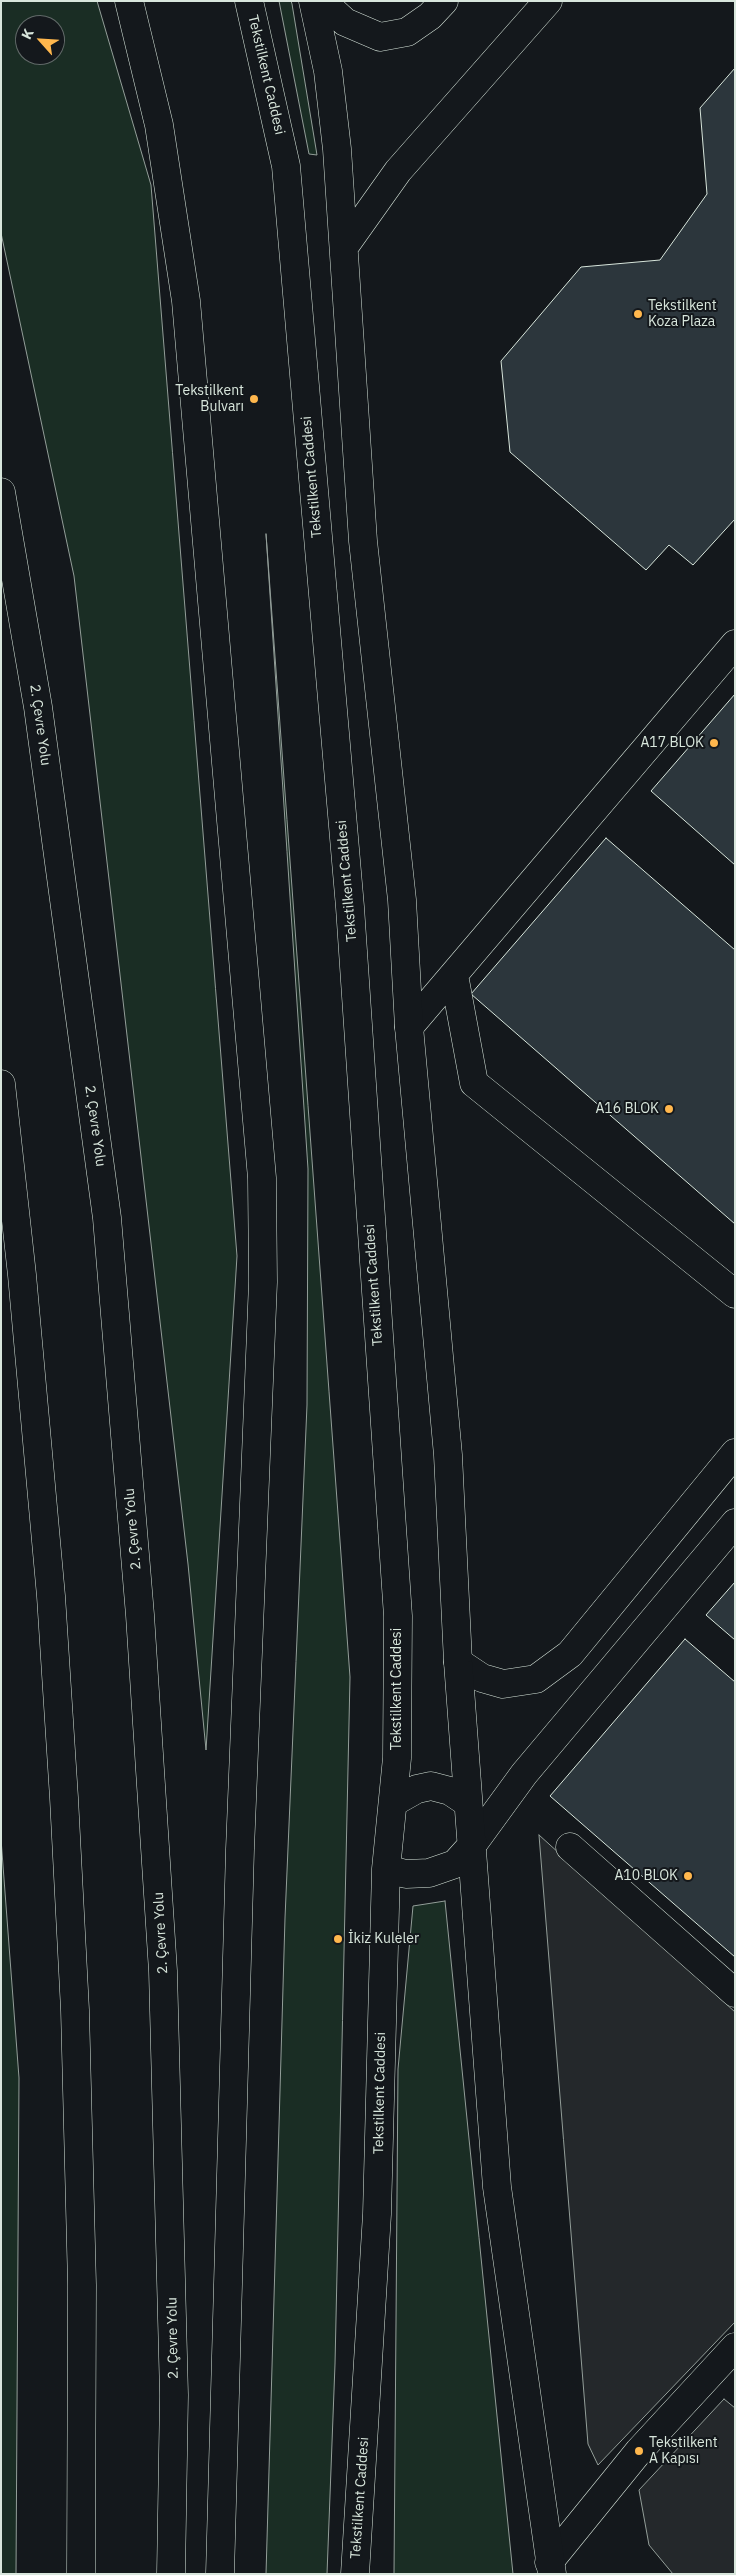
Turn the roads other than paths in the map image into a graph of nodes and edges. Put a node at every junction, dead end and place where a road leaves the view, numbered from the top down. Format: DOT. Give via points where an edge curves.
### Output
graph roads {
  1 [pos="129,1"];
  2 [pos="249,1"];
  3 [pos="313,1"];
  4 [pos="322,1"];
  5 [pos="444,1"];
  6 [pos="548,1"];
  7 [pos="344,247"];
  8 [pos="1,492"];
  9 [pos="735,644"];
  10 [pos="454,975"];
  11 [pos="409,1027"];
  12 [pos="1,1084"];
  13 [pos="735,1294"];
  14 [pos="735,1453"];
  15 [pos="735,1522"];
  16 [pos="458,1662"];
  17 [pos="394,1802"];
  18 [pos="468,1803"];
  19 [pos="473,1844"];
  20 [pos="570,1847"];
  21 [pos="386,1868"];
  22 [pos="735,1993"];
  23 [pos="730,2360"];
  24 [pos="550,2568"];
  25 [pos="81,2574"];
  26 [pos="171,2574"];
  27 [pos="220,2574"];
  28 [pos="355,2574"];
  1 -- 27 [label="main road" via="159,125 186,301 262,1178 262,1282 240,1849"];
  2 -- 17 [label="main road, Tekstilkent Caddesi" via="286,166 350,907 398,1616"];
  3 -- 7 [label="main road" via="328,71"];
  4 -- 5 [label="main road" via="345,22 380,37 407,32 430,16"];
  6 -- 7 [label="main road" via="398,171"];
  7 -- 11 [label="main road" via="363,542 402,900"];
  8 -- 26 [label="main road, 2. Çevre Yolu" via="38,707 107,1218 140,1616 163,1971 174,2395"];
  9 -- 10 [label="main road"];
  10 -- 11 [label="main road"];
  10 -- 13 [label="main road" via="474,1083"];
  11 -- 16 [label="main road" via="448,1456"];
  12 -- 25 [label="main road" via="31,1373 64,1798 75,2010 82,2285"];
  14 -- 16 [label="main road" via="570,1654 536,1679 503,1684 482,1678"];
  15 -- 19 [label="main road" via="524,1774"];
  16 -- 18 [label="main road"];
  17 -- 18 [label="main road" via="431,1786 450,1791"];
  17 -- 21 [label="main road, Tekstilkent Caddesi"];
  18 -- 19 [label="main road"];
  19 -- 21 [label="main road" via="455,1864 429,1873 406,1874"];
  19 -- 24 [label="main road" via="477,1941 497,2187"];
  20 -- 22 [label="main road"];
  21 -- 28 [label="main road, Tekstilkent Caddesi" via="377,2214"];
  23 -- 24 [label="main road" via="639,2451"];
}
